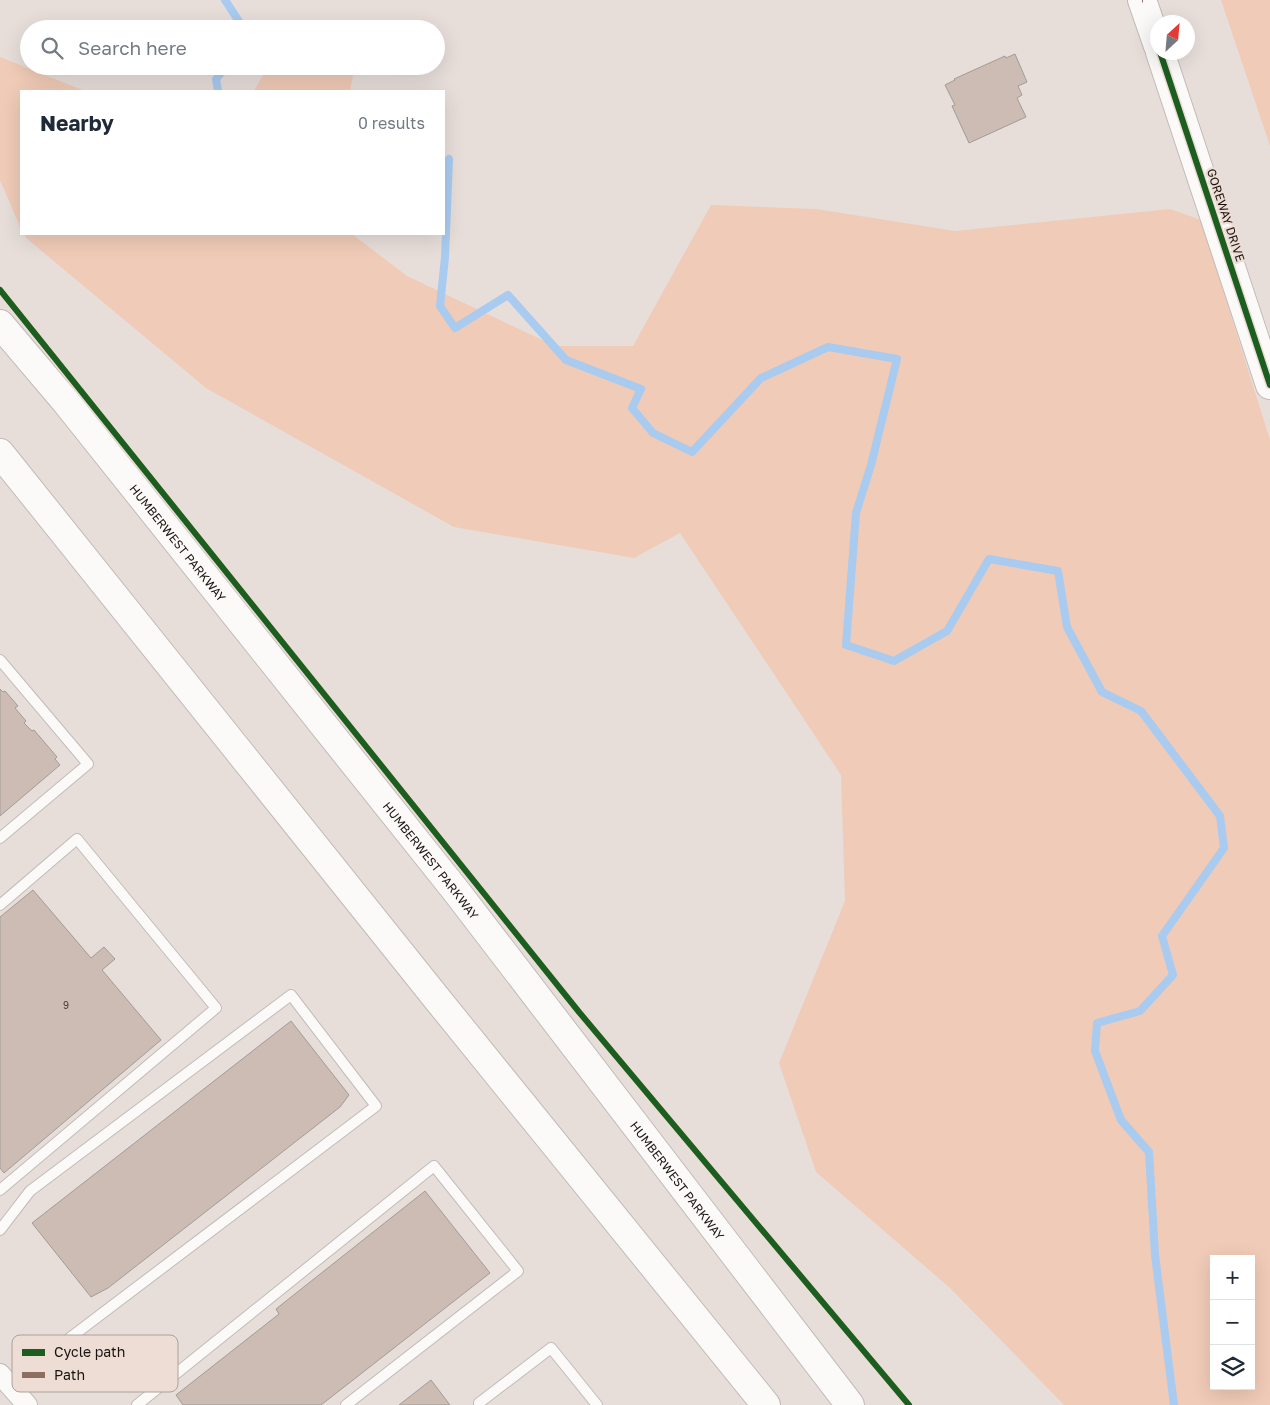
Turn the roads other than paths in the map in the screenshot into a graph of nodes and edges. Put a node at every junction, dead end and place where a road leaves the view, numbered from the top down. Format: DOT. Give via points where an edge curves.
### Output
graph roads {
  1 [pos="1142,0"];
  2 [pos="1150,23"];
  3 [pos="1163,60"];
  4 [pos="0,324"];
  5 [pos="1270,385"];
  6 [pos="0,453"];
  7 [pos="0,660"];
  8 [pos="0,838"];
  9 [pos="0,905"];
  10 [pos="0,1190"];
  11 [pos="0,1230"];
  12 [pos="64,1335"];
  13 [pos="178,1372"];
  14 [pos="16,1392"];
  15 [pos="153,1392"];
  16 [pos="479,1403"];
  17 [pos="27,1405"];
  18 [pos="137,1405"];
  19 [pos="346,1405"];
  20 [pos="597,1405"];
  21 [pos="766,1405"];
  22 [pos="850,1405"];
  1 -- 2 [label="main road"];
  3 -- 5 [label="main road, GOREWAY DRIVE"];
  4 -- 22 [label="main road, HUMBERWEST PARKWAY" via="66,402 456,892"];
  6 -- 21 [label="main road"];
  7 -- 8 [label="lane" via="88,764"];
  9 -- 10 [label="lane" via="76,840 216,1008"];
  11 -- 12 [label="lane" via="30,1191 291,994 376,1106"];
  13 -- 19 [label="lane" via="434,1166 518,1271"];
  14 -- 17 [label="street"];
  15 -- 18 [label="lane"];
  16 -- 20 [label="lane" via="551,1348"];
}
